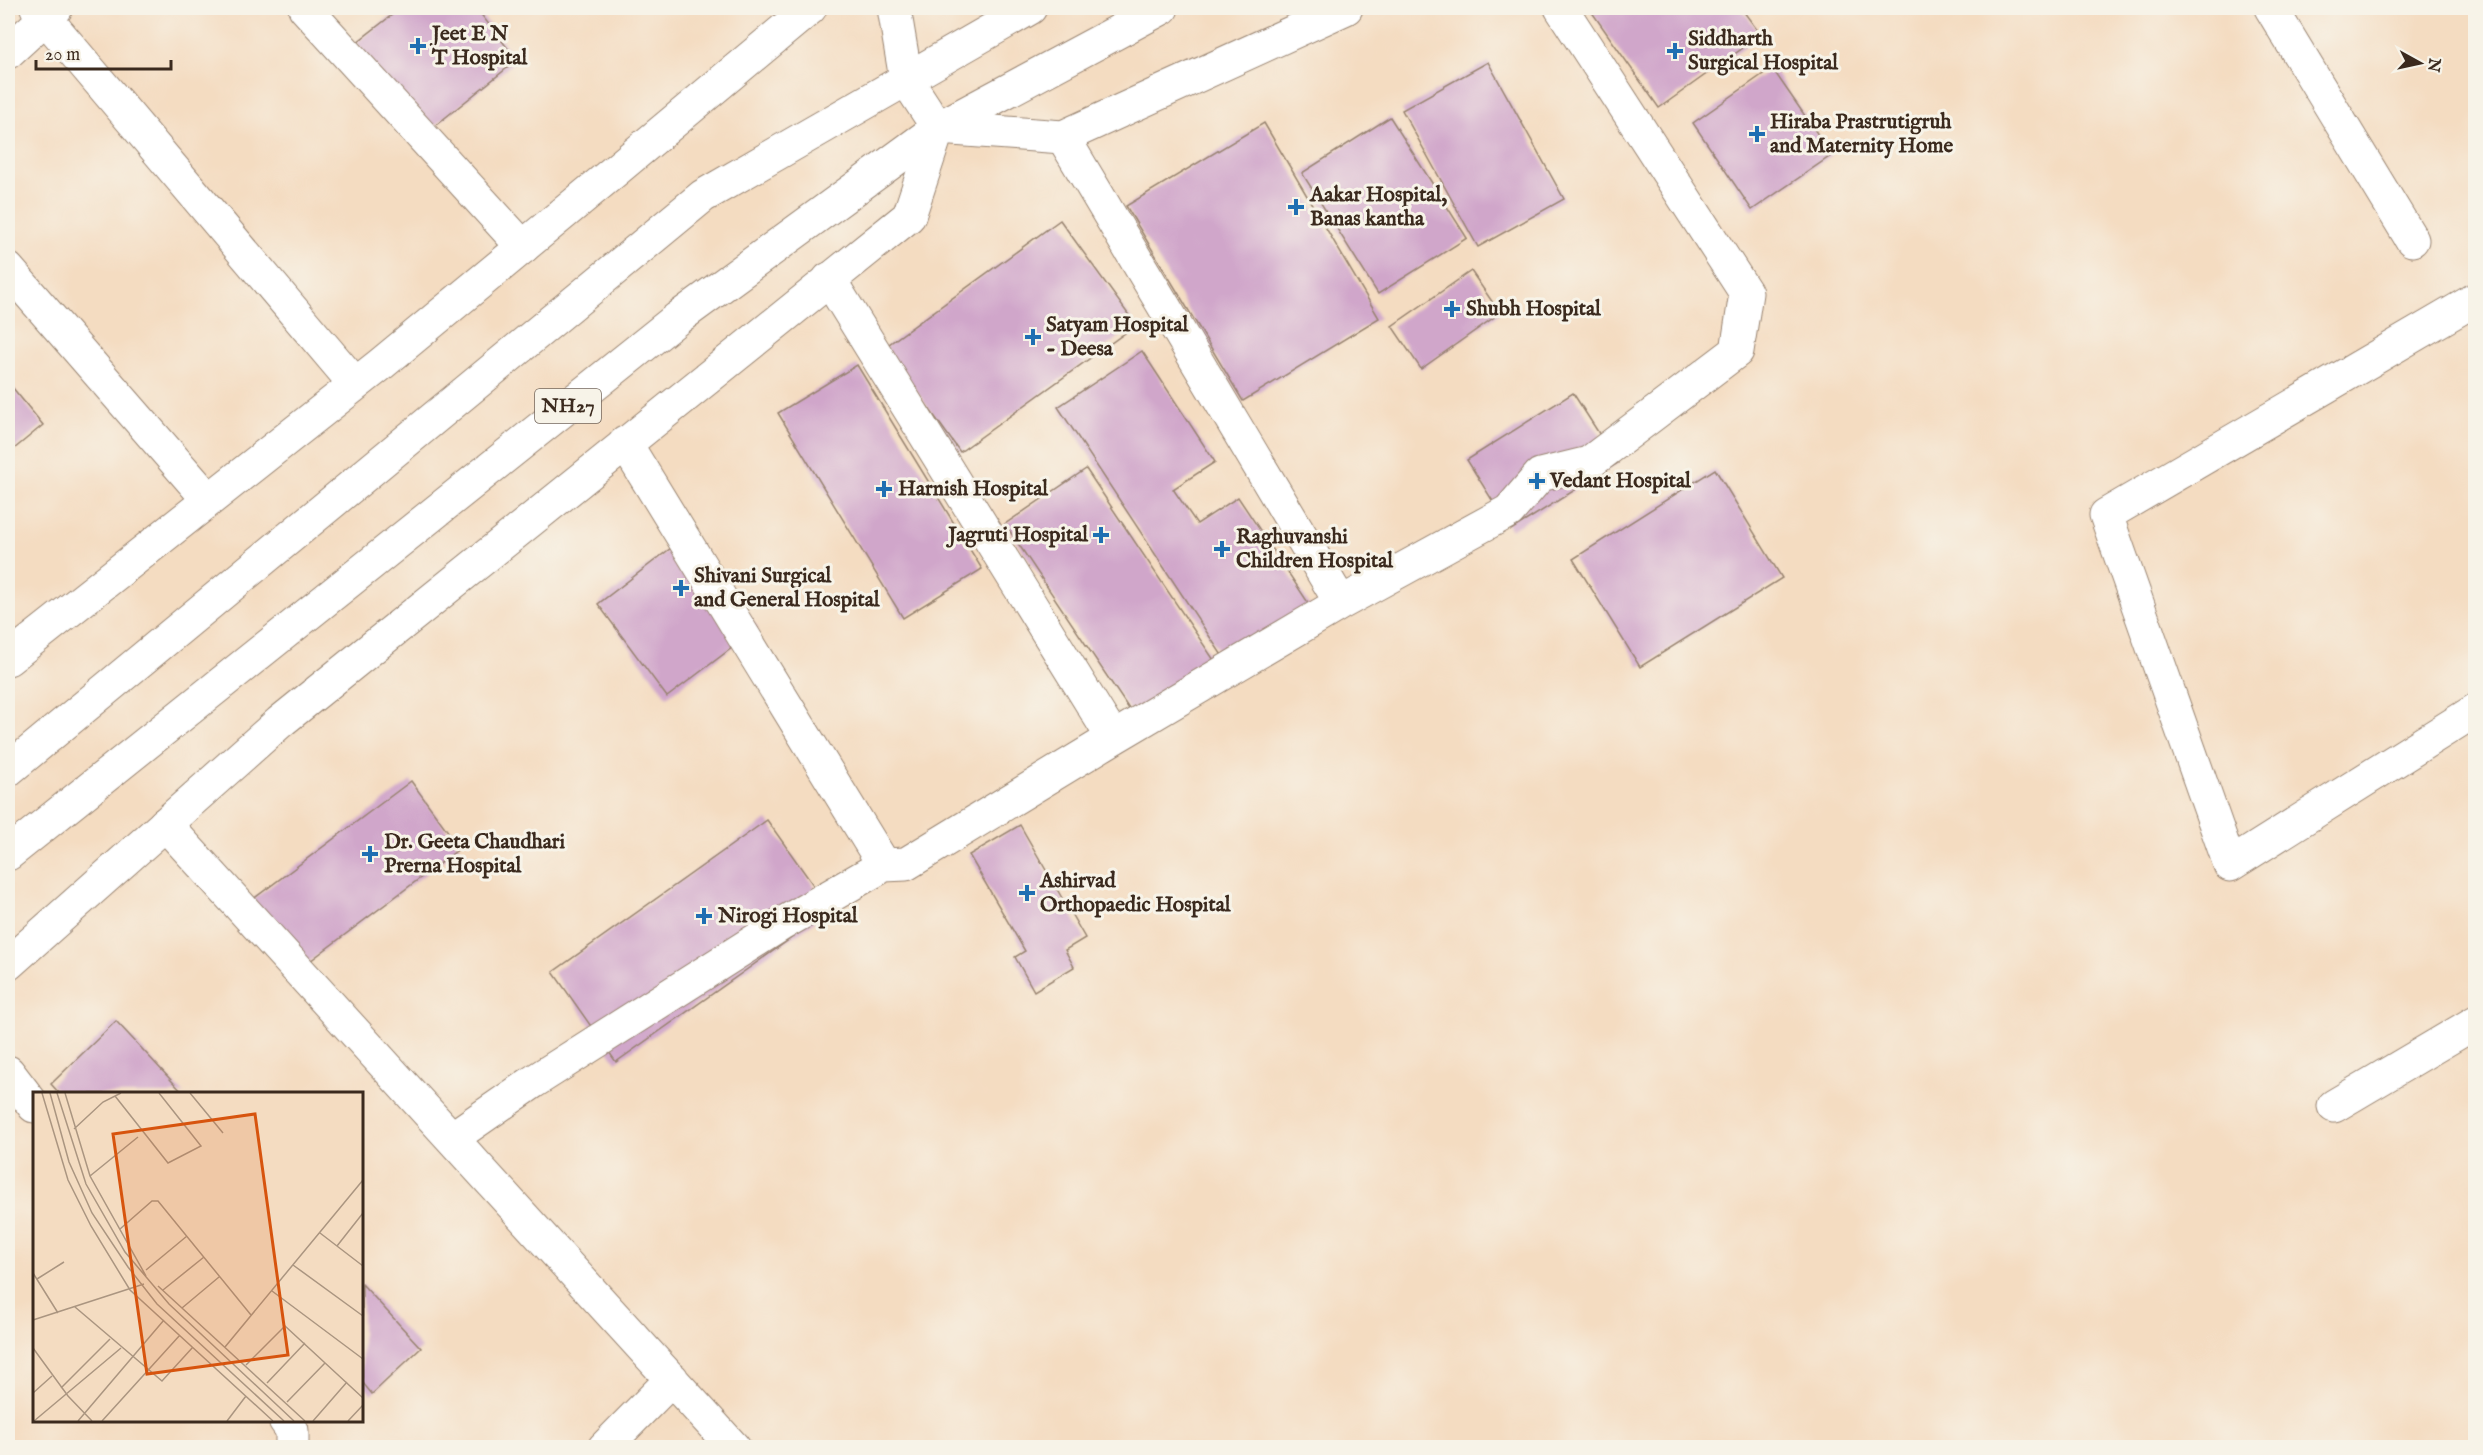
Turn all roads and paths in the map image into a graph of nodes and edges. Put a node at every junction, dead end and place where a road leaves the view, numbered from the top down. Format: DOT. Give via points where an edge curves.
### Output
graph roads {
  1 [pos="305,8"];
  2 [pos="810,8"];
  3 [pos="894,8"];
  4 [pos="1030,8"];
  5 [pos="1162,8"];
  6 [pos="1346,8"];
  7 [pos="1561,8"];
  8 [pos="2271,8"];
  9 [pos="46,11"];
  10 [pos="8,52"];
  11 [pos="906,79"];
  12 [pos="938,128"];
  13 [pos="1063,137"];
  14 [pos="2412,240"];
  15 [pos="524,247"];
  16 [pos="8,269"];
  17 [pos="830,279"];
  18 [pos="2475,299"];
  19 [pos="355,384"];
  20 [pos="625,443"];
  21 [pos="208,499"];
  22 [pos="1341,603"];
  23 [pos="8,659"];
  24 [pos="2475,710"];
  25 [pos="1113,738"];
  26 [pos="8,770"];
  27 [pos="165,824"];
  28 [pos="8,854"];
  29 [pos="884,865"];
  30 [pos="8,964"];
  31 [pos="2475,1022"];
  32 [pos="8,1072"];
  33 [pos="33,1105"];
  34 [pos="2334,1106"];
  35 [pos="452,1138"];
  36 [pos="672,1379"];
  37 [pos="286,1422"];
  38 [pos="291,1448"];
  39 [pos="604,1448"];
  40 [pos="734,1448"];
  1 -- 15 [label="main road"];
  2 -- 15 [label="main road"];
  3 -- 11 [label="main road"];
  4 -- 11 [label="main road"];
  5 -- 12 [label="main road, NH27"];
  6 -- 13 [label="main road"];
  7 -- 22 [label="main road" via="1746,292 1737,351 1589,463 1540,475 1509,512"];
  8 -- 14 [label="main road"];
  9 -- 10 [label="main road"];
  9 -- 19 [label="main road"];
  11 -- 12 [label="main road"];
  11 -- 26 [label="main road" via="703,196"];
  12 -- 13 [label="main road"];
  12 -- 17 [label="main road" via="909,216"];
  12 -- 28 [label="main road, NH27" via="668,325"];
  13 -- 22 [label="main road"];
  15 -- 19 [label="main road"];
  16 -- 21 [label="main road"];
  17 -- 20 [label="main road"];
  17 -- 25 [label="main road"];
  18 -- 24 [label="main road" via="2106,515 2230,865"];
  19 -- 21 [label="main road"];
  20 -- 27 [label="main road" via="280,722"];
  20 -- 29 [label="main road"];
  21 -- 23 [label="main road"];
  22 -- 25 [label="main road"];
  25 -- 29 [label="main road" via="906,864"];
  27 -- 30 [label="main road"];
  27 -- 35 [label="main road"];
  29 -- 35 [label="main road" via="780,924"];
  31 -- 34 [label="main road"];
  32 -- 33 [label="main road"];
  35 -- 36 [label="main road"];
  36 -- 39 [label="main road"];
  36 -- 40 [label="main road"];
  37 -- 38 [label="main road" via="292,1430"];
}
